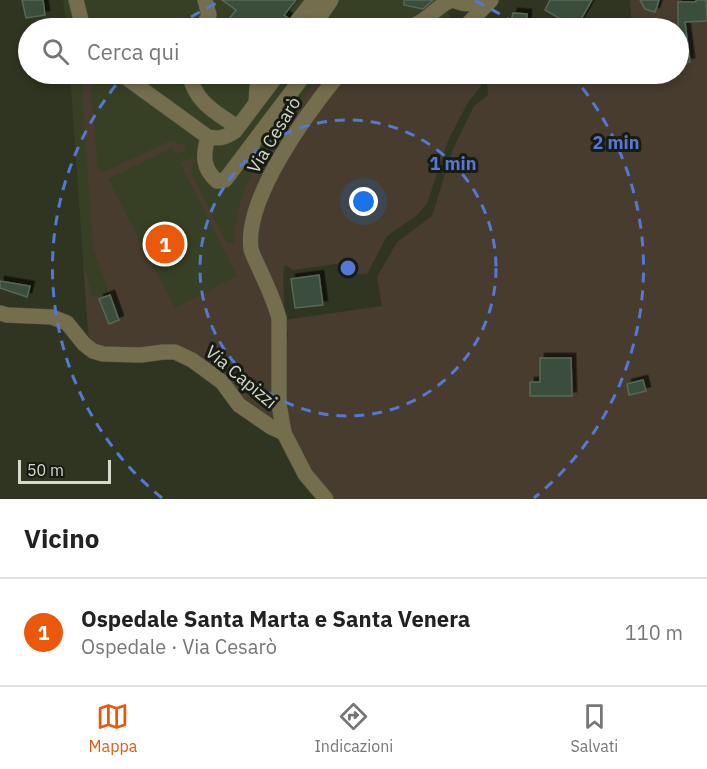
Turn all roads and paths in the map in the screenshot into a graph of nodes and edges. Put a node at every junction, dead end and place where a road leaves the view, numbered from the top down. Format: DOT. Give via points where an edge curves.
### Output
graph roads {
  1 [pos="76,0"];
  2 [pos="205,0"];
  3 [pos="314,0"];
  4 [pos="331,0"];
  5 [pos="453,0"];
  6 [pos="479,0"];
  7 [pos="491,0"];
  8 [pos="80,18"];
  9 [pos="207,18"];
  10 [pos="300,18"];
  11 [pos="319,18"];
  12 [pos="428,18"];
  13 [pos="474,18"];
  14 [pos="135,84"];
  15 [pos="192,84"];
  16 [pos="257,84"];
  17 [pos="270,84"];
  18 [pos="297,84"];
  19 [pos="331,84"];
  20 [pos="256,102"];
  21 [pos="239,125"];
  22 [pos="259,134"];
  23 [pos="207,137"];
  24 [pos="0,313"];
  25 [pos="284,433"];
  26 [pos="326,499"];
  1 -- 8 [label="street"];
  2 -- 9 [label="street"];
  3 -- 10 [label="street"];
  4 -- 11 [label="street"];
  5 -- 6 [label="street" via="464,4"];
  5 -- 12 [label="street" via="442,3"];
  7 -- 13 [label="street"];
  14 -- 23 [label="street"];
  15 -- 21 [label="street" via="206,105"];
  16 -- 20 [label="street"];
  17 -- 20 [label="street"];
  18 -- 22 [label="street"];
  19 -- 25 [label="street, Via Cesarò" via="275,165 253,226 251,250 279,318 279,404"];
  20 -- 21 [label="street"];
  21 -- 22 [label="street"];
  21 -- 23 [label="street" via="219,139"];
  22 -- 23 [label="street" via="225,180 216,181 207,173"];
  24 -- 25 [label="street, Via Capizzi" via="52,317 68,323 84,344 104,354 175,352 222,382 239,405"];
  25 -- 26 [label="street, Via Capizzi" via="305,474"];
}
